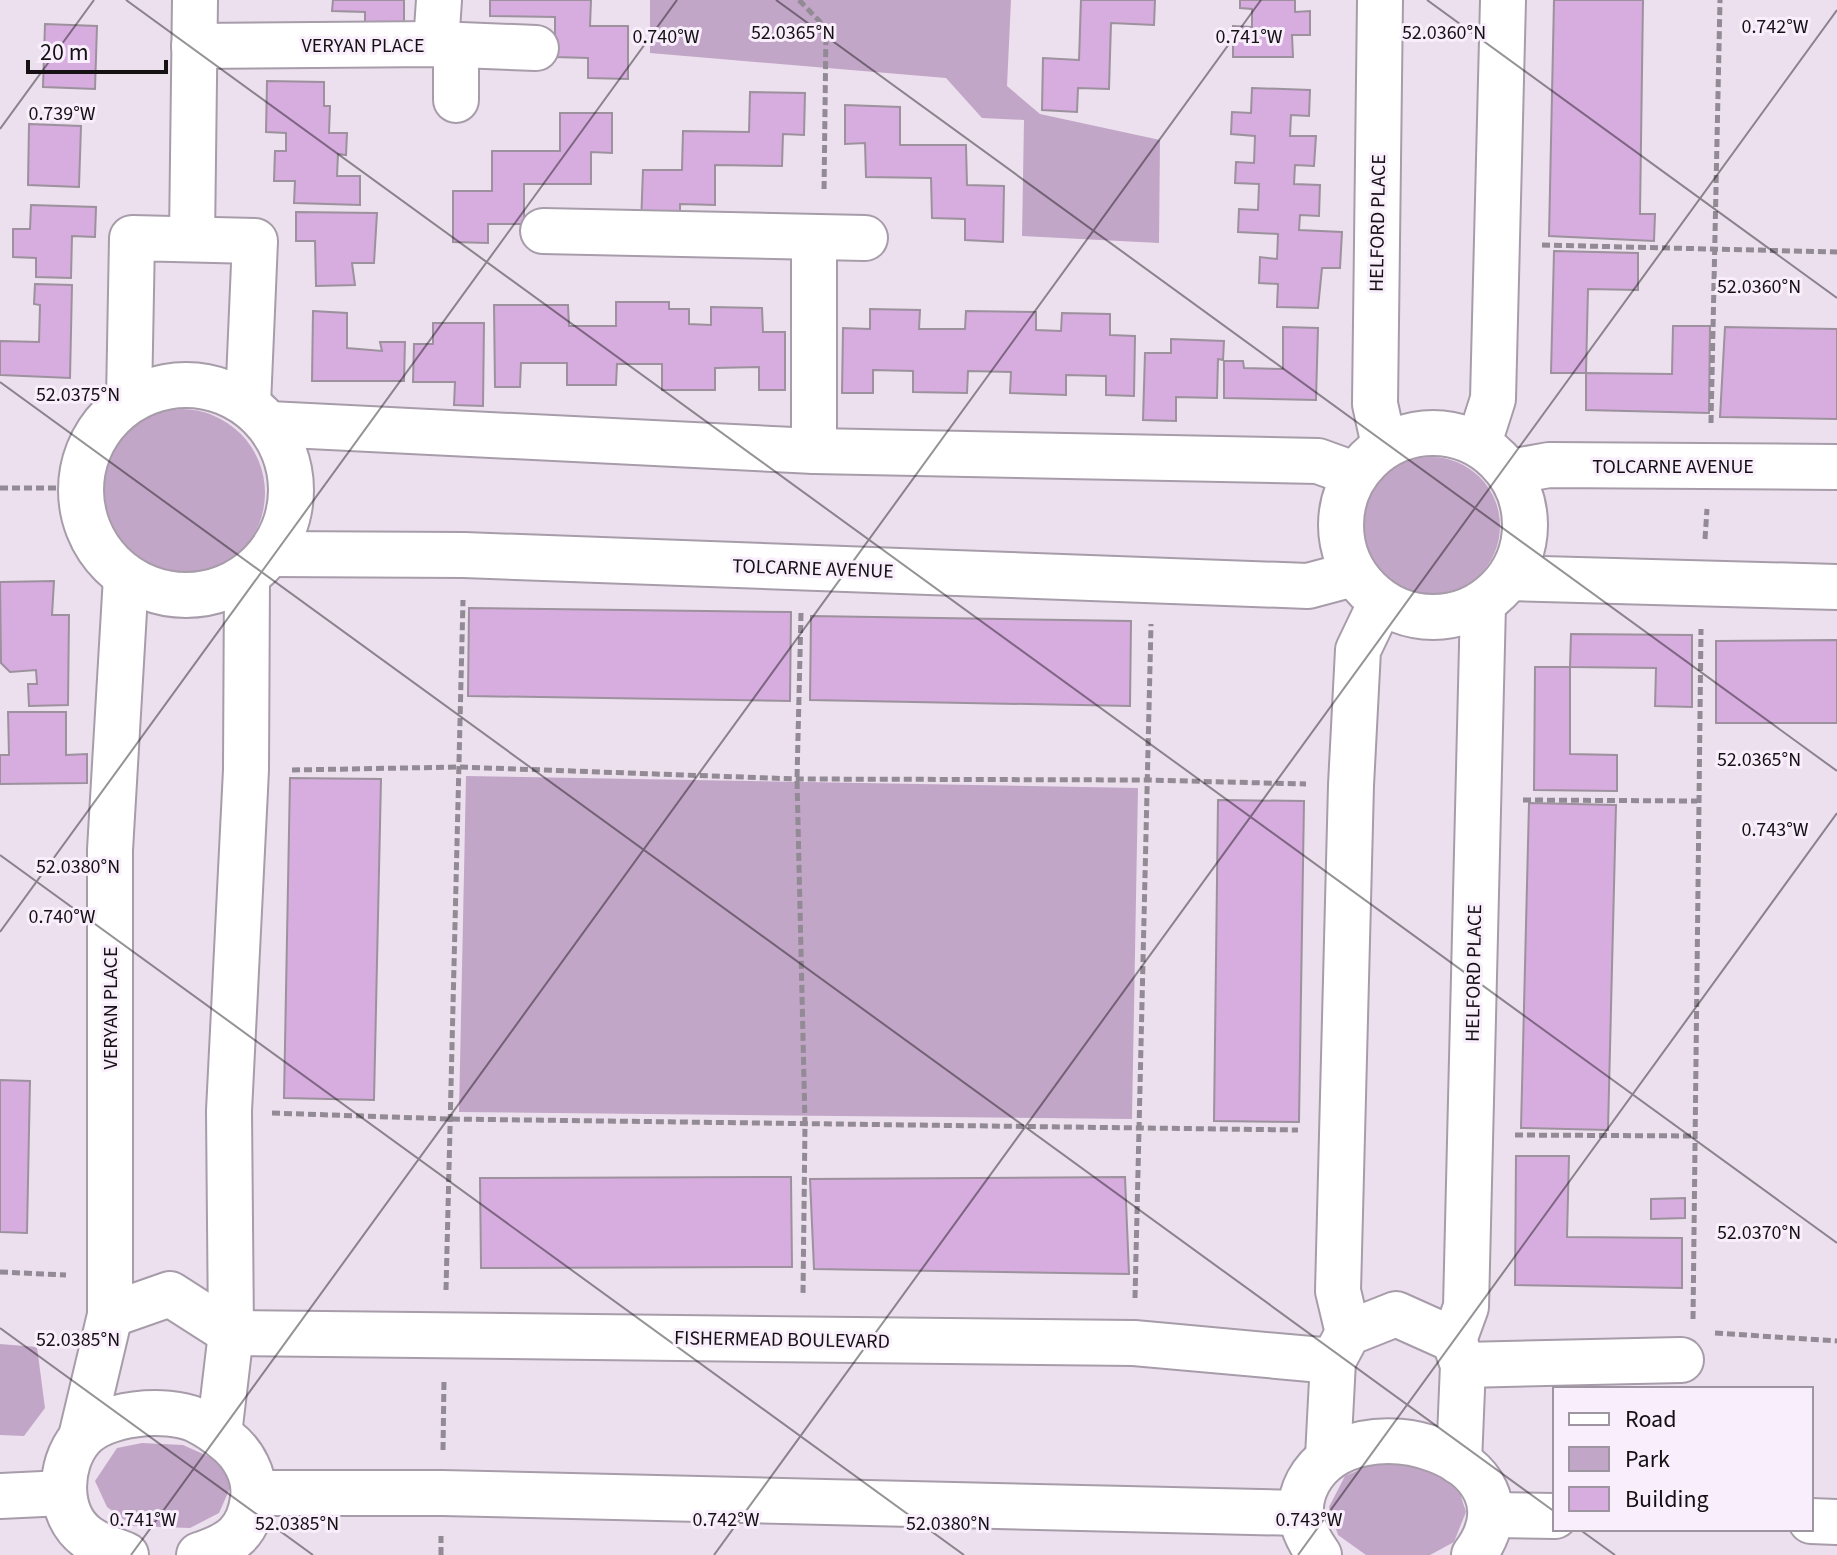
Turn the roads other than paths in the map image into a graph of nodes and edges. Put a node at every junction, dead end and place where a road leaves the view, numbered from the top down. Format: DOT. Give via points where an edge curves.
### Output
graph roads {
  1 [pos="195,0"];
  2 [pos="439,0"];
  3 [pos="1380,0"];
  4 [pos="1503,0"];
  5 [pos="446,45"];
  6 [pos="194,46"];
  7 [pos="536,48"];
  8 [pos="456,100"];
  9 [pos="543,231"];
  10 [pos="192,238"];
  11 [pos="814,238"];
  12 [pos="865,238"];
  13 [pos="129,400"];
  14 [pos="258,414"];
  15 [pos="814,451"];
  16 [pos="1494,458"];
  17 [pos="1369,460"];
  18 [pos="1837,467"];
  19 [pos="259,565"];
  20 [pos="126,577"];
  21 [pos="1837,587"];
  22 [pos="1367,588"];
  23 [pos="1496,591"];
  24 [pos="111,1296"];
  25 [pos="231,1333"];
  26 [pos="1687,1346"];
  27 [pos="1340,1347"];
  28 [pos="1458,1353"];
  29 [pos="219,1434"];
  30 [pos="81,1437"];
  31 [pos="1328,1457"];
  32 [pos="1459,1462"];
  33 [pos="64,1493"];
  34 [pos="254,1493"];
  35 [pos="0,1496"];
  36 [pos="1299,1513"];
  37 [pos="1493,1515"];
  38 [pos="1553,1516"];
  39 [pos="1813,1521"];
  40 [pos="1837,1522"];
  41 [pos="88,1546"];
  42 [pos="214,1553"];
  43 [pos="126,1555"];
  44 [pos="1319,1555"];
  45 [pos="1474,1555"];
  1 -- 6 [label="street"];
  2 -- 5 [label="street, VERYAN PLACE"];
  3 -- 17 [label="street, HELFORD PLACE" via="1375,404"];
  4 -- 16 [label="street"];
  5 -- 6 [label="street, VERYAN PLACE"];
  5 -- 7 [label="street, VERYAN PLACE"];
  5 -- 8 [label="street"];
  6 -- 10 [label="street"];
  9 -- 11 [label="street"];
  10 -- 13 [label="street" via="132,238"];
  10 -- 14 [label="street" via="255,241"];
  11 -- 12 [label="street"];
  11 -- 15 [label="street"];
  13 -- 14 [label="street" via="158,388 189,384 220,389"];
  13 -- 20 [label="street" via="96,433 79,488 84,519 97,548"];
  14 -- 15 [label="street"];
  14 -- 19 [label="street" via="286,454 292,489 287,523"];
  15 -- 17 [label="street"];
  16 -- 17 [label="street" via="1447,433 1414,433"];
  16 -- 18 [label="street, TOLCARNE AVENUE" via="1549,465"];
  16 -- 23 [label="street, HELFORD PLACE" via="1522,497 1527,525 1522,553"];
  17 -- 22 [label="street" via="1341,507 1341,542"];
  19 -- 20 [label="street" via="211,593 182,596 152,591"];
  19 -- 22 [label="street, TOLCARNE AVENUE" via="464,555"];
  19 -- 25 [label="street" via="229,1111"];
  20 -- 24 [label="street, VERYAN PLACE" via="110,850"];
  21 -- 23 [label="street" via="1702,582"];
  22 -- 23 [label="street" via="1405,614 1431,619 1458,615"];
  22 -- 27 [label="street" via="1351,785"];
  23 -- 28 [label="street, HELFORD PLACE" via="1478,800 1466,1307"];
  24 -- 25 [label="street" via="170,1294"];
  24 -- 30 [label="street, VERYAN PLACE"];
  25 -- 27 [label="street, FISHERMEAD BOULEVARD"];
  25 -- 29 [label="street"];
  26 -- 28 [label="street"];
  27 -- 28 [label="street" via="1396,1314"];
  27 -- 31 [label="street"];
  28 -- 32 [label="street, HELFORD PLACE"];
  29 -- 30 [label="street" via="193,1419 146,1412 108,1421"];
  29 -- 34 [label="street" via="237,1449"];
  30 -- 33 [label="street" via="66,1464"];
  31 -- 32 [label="street" via="1367,1441 1420,1443"];
  31 -- 36 [label="street" via="1310,1480"];
  32 -- 37 [label="street" via="1487,1490"];
  33 -- 35 [label="street"];
  33 -- 41 [label="street"];
  34 -- 36 [label="street"];
  34 -- 42 [label="street" via="251,1514 238,1535"];
  36 -- 44 [label="street"];
  37 -- 38 [label="street"];
  37 -- 45 [label="street"];
  39 -- 40 [label="street"];
  41 -- 43 [label="street"];
}
